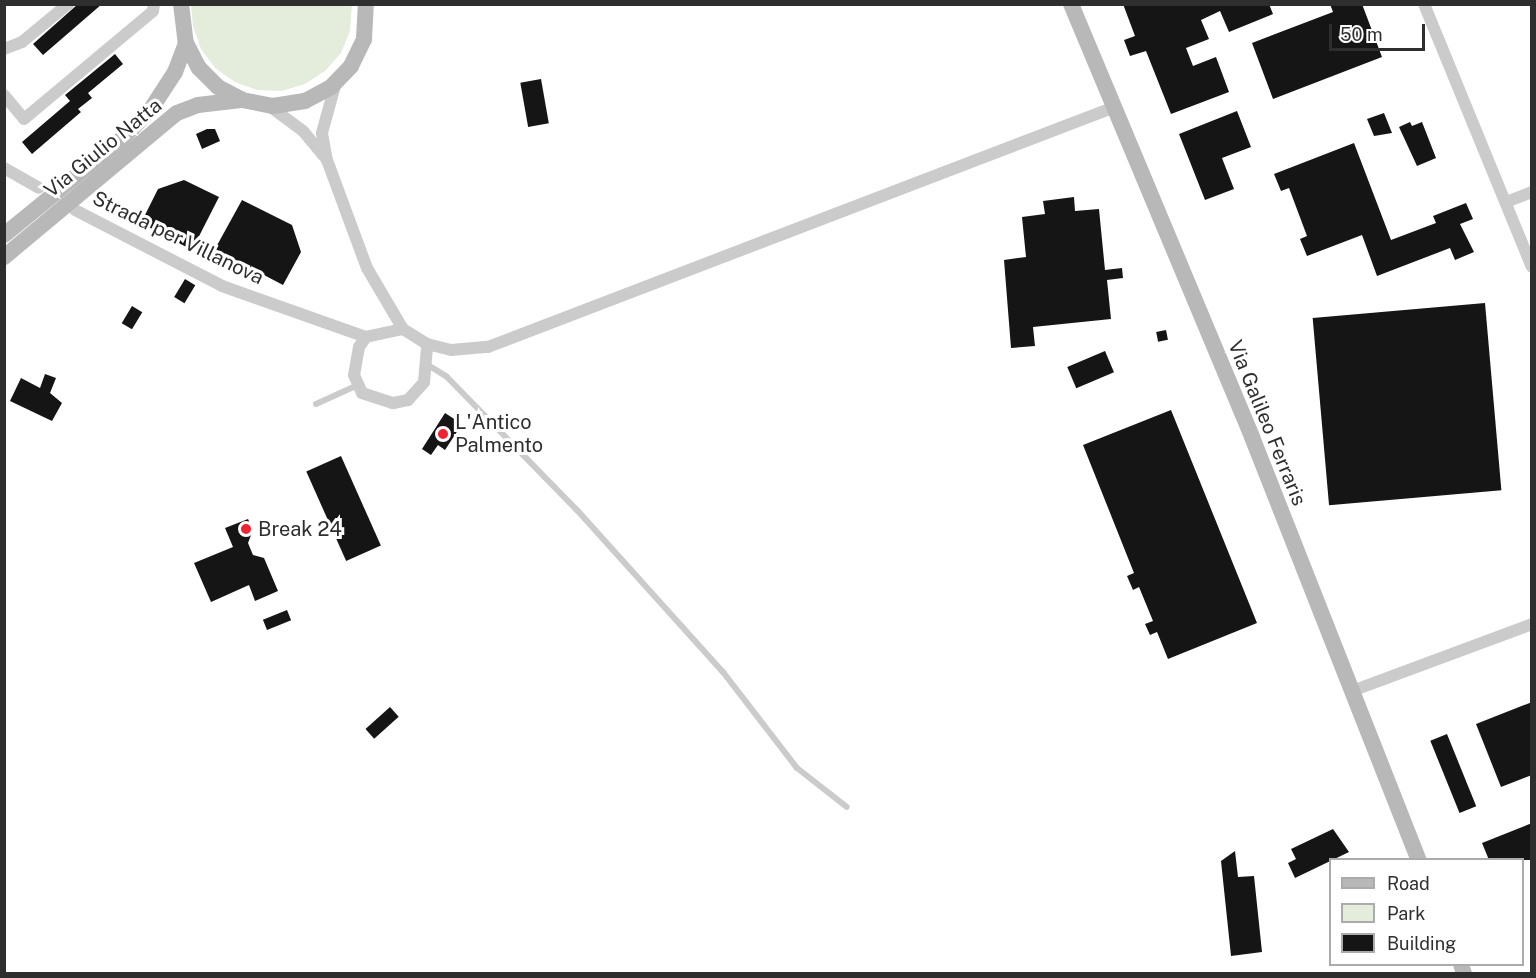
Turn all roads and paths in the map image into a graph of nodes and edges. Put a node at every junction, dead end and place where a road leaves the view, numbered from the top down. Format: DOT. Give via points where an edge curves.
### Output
graph roads {
  1 [pos="68,4"];
  2 [pos="154,4"];
  3 [pos="181,4"];
  4 [pos="1071,4"];
  5 [pos="1424,4"];
  6 [pos="368,6"];
  7 [pos="186,44"];
  8 [pos="4,49"];
  9 [pos="336,82"];
  10 [pos="4,95"];
  11 [pos="242,100"];
  12 [pos="268,105"];
  13 [pos="1112,108"];
  14 [pos="327,160"];
  15 [pos="4,168"];
  16 [pos="39,188"];
  17 [pos="1532,192"];
  18 [pos="1506,202"];
  19 [pos="75,210"];
  20 [pos="4,235"];
  21 [pos="4,257"];
  22 [pos="1532,267"];
  23 [pos="403,329"];
  24 [pos="366,338"];
  25 [pos="428,344"];
  26 [pos="428,365"];
  27 [pos="358,385"];
  28 [pos="316,404"];
  29 [pos="1532,624"];
  30 [pos="1352,692"];
  31 [pos="847,807"];
  32 [pos="1418,858"];
  1 -- 8 [label="street" via="22,42"];
  2 -- 10 [label="street" via="153,11 24,119"];
  3 -- 7 [label="street"];
  4 -- 13 [label="street, Via Galileo Ferraris"];
  5 -- 18 [label="street"];
  6 -- 9 [label="street" via="364,39 351,66"];
  7 -- 11 [label="street" via="205,74 218,87"];
  7 -- 20 [label="street, Via Giulio Natta" via="169,82 151,109 123,138"];
  9 -- 12 [label="street" via="305,101"];
  9 -- 14 [label="street" via="322,134"];
  11 -- 12 [label="street"];
  11 -- 21 [label="street, Via Giulio Natta" via="198,105 177,113"];
  12 -- 14 [label="street" via="303,131"];
  13 -- 25 [label="street" via="488,347 451,350"];
  13 -- 30 [label="street, Via Galileo Ferraris" via="1252,437"];
  14 -- 23 [label="street" via="367,268"];
  15 -- 16 [label="street"];
  17 -- 18 [label="street"];
  18 -- 22 [label="street"];
  19 -- 24 [label="street, Strada per Villanova" via="222,286"];
  23 -- 24 [label="street"];
  23 -- 25 [label="street"];
  24 -- 27 [label="street" via="354,362"];
  25 -- 26 [label="street"];
  26 -- 27 [label="street" via="424,382 408,400 379,401 362,393"];
  26 -- 31 [label="lane" via="447,377 577,510 723,672 797,768"];
  27 -- 28 [label="lane"];
  29 -- 30 [label="street"];
  30 -- 32 [label="street, Via Galileo Ferraris"];
}
